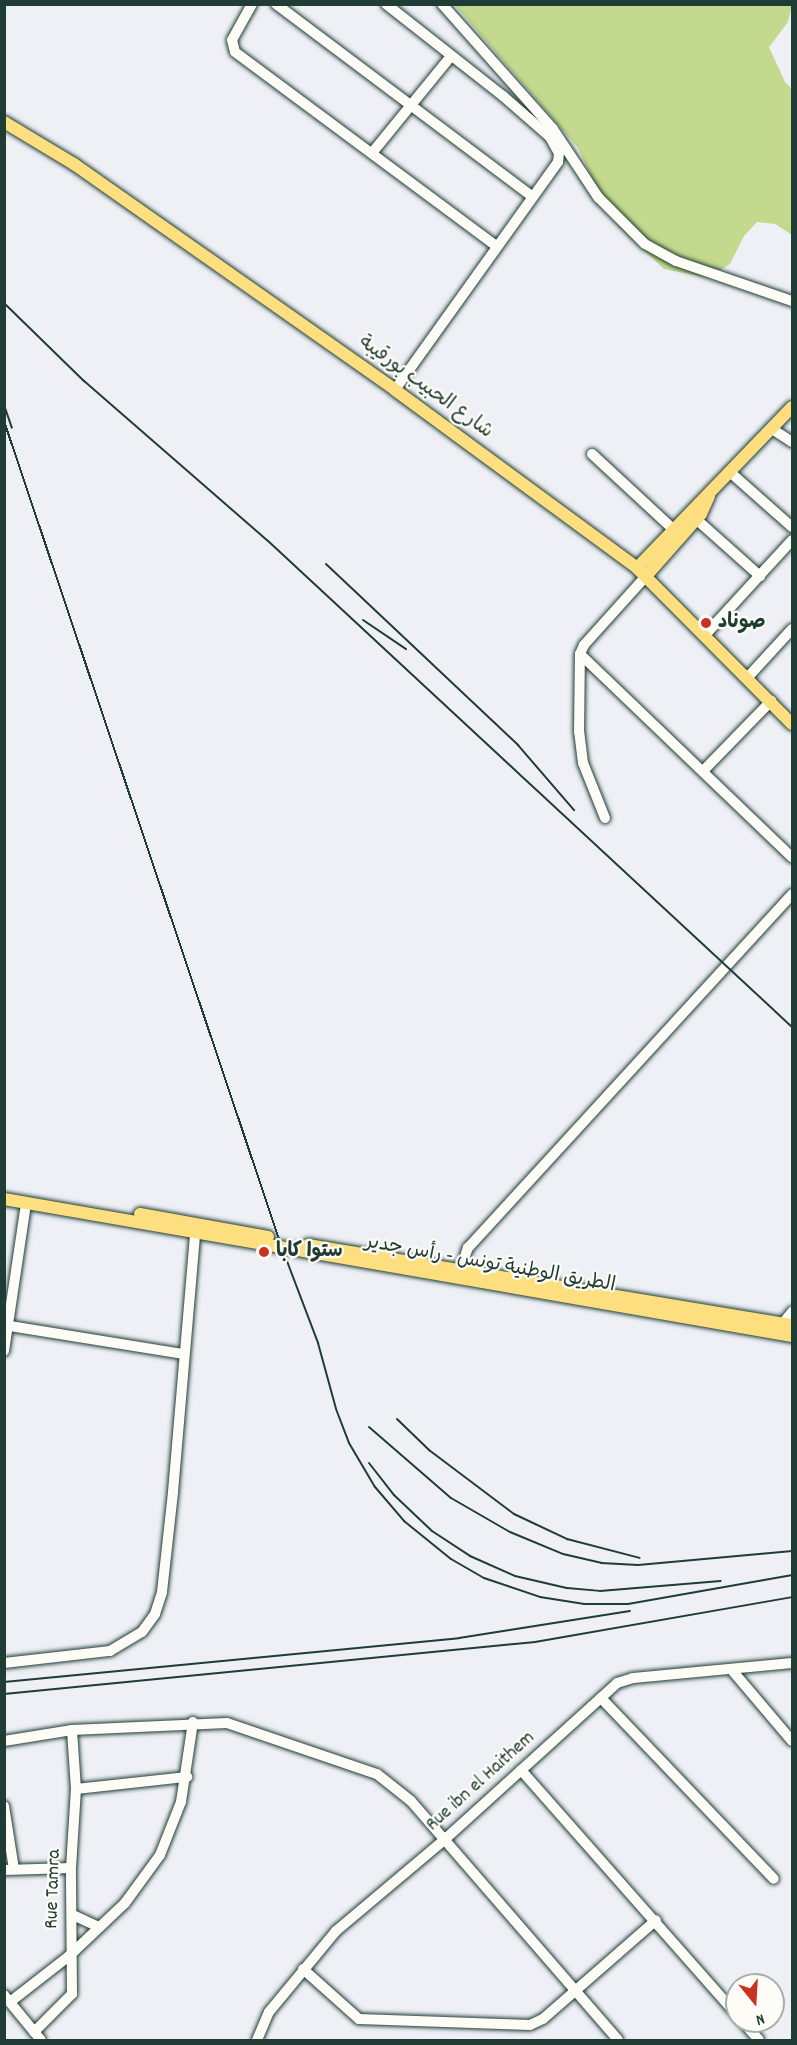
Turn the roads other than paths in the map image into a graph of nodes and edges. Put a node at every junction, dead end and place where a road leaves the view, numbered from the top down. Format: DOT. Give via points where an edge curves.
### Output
graph roads {
  1 [pos="252,4"];
  2 [pos="276,4"];
  3 [pos="386,4"];
  4 [pos="442,4"];
  5 [pos="451,56"];
  6 [pos="411,105"];
  7 [pos="4,122"];
  8 [pos="372,153"];
  9 [pos="532,196"];
  10 [pos="496,246"];
  11 [pos="792,301"];
  12 [pos="395,390"];
  13 [pos="792,407"];
  14 [pos="772,429"];
  15 [pos="792,442"];
  16 [pos="592,454"];
  17 [pos="731,473"];
  18 [pos="710,495"];
  19 [pos="696,519"];
  20 [pos="792,527"];
  21 [pos="673,530"];
  22 [pos="792,540"];
  23 [pos="642,571"];
  24 [pos="760,576"];
  25 [pos="792,629"];
  26 [pos="706,634"];
  27 [pos="580,654"];
  28 [pos="748,677"];
  29 [pos="771,701"];
  30 [pos="792,724"];
  31 [pos="703,771"];
  32 [pos="605,818"];
  33 [pos="792,857"];
  34 [pos="792,894"];
  35 [pos="4,1192"];
  36 [pos="4,1199"];
  37 [pos="26,1203"];
  38 [pos="196,1227"];
  39 [pos="459,1275"];
  40 [pos="792,1312"];
  41 [pos="6,1325"];
  42 [pos="784,1327"];
  43 [pos="792,1336"];
  44 [pos="4,1351"];
  45 [pos="184,1354"];
  46 [pos="4,1663"];
  47 [pos="792,1663"];
  48 [pos="731,1669"];
  49 [pos="602,1698"];
  50 [pos="193,1722"];
  51 [pos="72,1730"];
  52 [pos="4,1741"];
  53 [pos="792,1741"];
  54 [pos="521,1770"];
  55 [pos="187,1777"];
  56 [pos="76,1789"];
  57 [pos="4,1806"];
  58 [pos="443,1841"];
  59 [pos="70,1868"];
  60 [pos="9,1870"];
  61 [pos="774,1879"];
  62 [pos="74,1915"];
  63 [pos="656,1920"];
  64 [pos="99,1927"];
  65 [pos="69,1956"];
  66 [pos="303,1969"];
  67 [pos="574,1991"];
  68 [pos="7,1998"];
  69 [pos="725,2001"];
  70 [pos="37,2036"];
  71 [pos="257,2040"];
  72 [pos="618,2040"];
  1 -- 8 [label="street" via="232,40 235,52"];
  2 -- 6 [label="street"];
  3 -- 5 [label="street"];
  4 -- 11 [label="street" via="560,137 598,197 645,244 676,261"];
  5 -- 6 [label="street"];
  5 -- 9 [label="street" via="503,96 556,146 558,162"];
  6 -- 8 [label="street"];
  6 -- 9 [label="street"];
  7 -- 12 [label="main road, شارع الحبيب بورقيبة" via="74,164"];
  8 -- 10 [label="street"];
  9 -- 10 [label="street"];
  10 -- 12 [label="street"];
  12 -- 23 [label="main road, شارع الحبيب بورقيبة"];
  13 -- 14 [label="main road"];
  14 -- 15 [label="street"];
  14 -- 17 [label="main road"];
  16 -- 21 [label="street"];
  17 -- 18 [label="main road"];
  17 -- 20 [label="street"];
  18 -- 19 [label="main road"];
  18 -- 21 [label="main road"];
  19 -- 23 [label="main road"];
  19 -- 24 [label="street"];
  21 -- 23 [label="main road"];
  22 -- 24 [label="street"];
  23 -- 26 [label="main road, شارع الحبيب بورقيبة"];
  23 -- 27 [label="street"];
  24 -- 26 [label="street"];
  25 -- 28 [label="street"];
  26 -- 28 [label="main road, شارع الحبيب بورقيبة"];
  27 -- 31 [label="street"];
  27 -- 32 [label="street" via="579,732 583,763"];
  28 -- 29 [label="main road, شارع الحبيب بورقيبة"];
  29 -- 30 [label="main road, شارع الحبيب بورقيبة"];
  29 -- 31 [label="street"];
  31 -- 33 [label="street"];
  34 -- 39 [label="street" via="468,1248"];
  35 -- 38 [label="main road, الطريق الوطنية تونس - رأس جدير"];
  36 -- 37 [label="main road, الطريق الوطنية تونس - رأس جدير"];
  37 -- 38 [label="main road, الطريق الوطنية تونس - رأس جدير"];
  37 -- 41 [label="street"];
  38 -- 39 [label="main road, الطريق الوطنية تونس - رأس جدير"];
  38 -- 45 [label="street"];
  39 -- 42 [label="main road, الطريق الوطنية تونس - رأس جدير"];
  40 -- 42 [label="street"];
  41 -- 44 [label="street"];
  41 -- 45 [label="street"];
  42 -- 43 [label="main road, الطريق الوطنية تونس - رأس جدير"];
  45 -- 46 [label="street" via="163,1581 154,1614 142,1632 110,1651"];
  47 -- 48 [label="street, Rue ibn el Haithem"];
  48 -- 49 [label="street, Rue ibn el Haithem" via="633,1678 617,1683"];
  48 -- 53 [label="street"];
  49 -- 54 [label="street, Rue ibn el Haithem"];
  49 -- 61 [label="street"];
  50 -- 51 [label="street"];
  50 -- 55 [label="street"];
  50 -- 58 [label="street" via="238,1725 377,1774 398,1787"];
  51 -- 52 [label="street"];
  51 -- 56 [label="street, Rue Tamra"];
  54 -- 58 [label="street, Rue ibn el Haithem"];
  54 -- 63 [label="street"];
  55 -- 56 [label="street"];
  55 -- 64 [label="street" via="176,1819 160,1856 125,1903"];
  56 -- 59 [label="street, Rue Tamra"];
  57 -- 60 [label="street"];
  58 -- 66 [label="street, Rue ibn el Haithem" via="336,1931"];
  58 -- 67 [label="street"];
  59 -- 60 [label="street"];
  59 -- 62 [label="street, Rue Tamra"];
  62 -- 64 [label="street"];
  62 -- 65 [label="street, Rue Tamra"];
  63 -- 67 [label="street"];
  63 -- 69 [label="street"];
  64 -- 65 [label="street"];
  65 -- 68 [label="street"];
  65 -- 70 [label="street, Rue Tamra" via="70,1998"];
  66 -- 67 [label="street" via="359,2019 530,2025 543,2019"];
  66 -- 71 [label="street, Rue ibn el Haithem" via="269,2012"];
  67 -- 72 [label="street"];
  68 -- 70 [label="street"];
}
